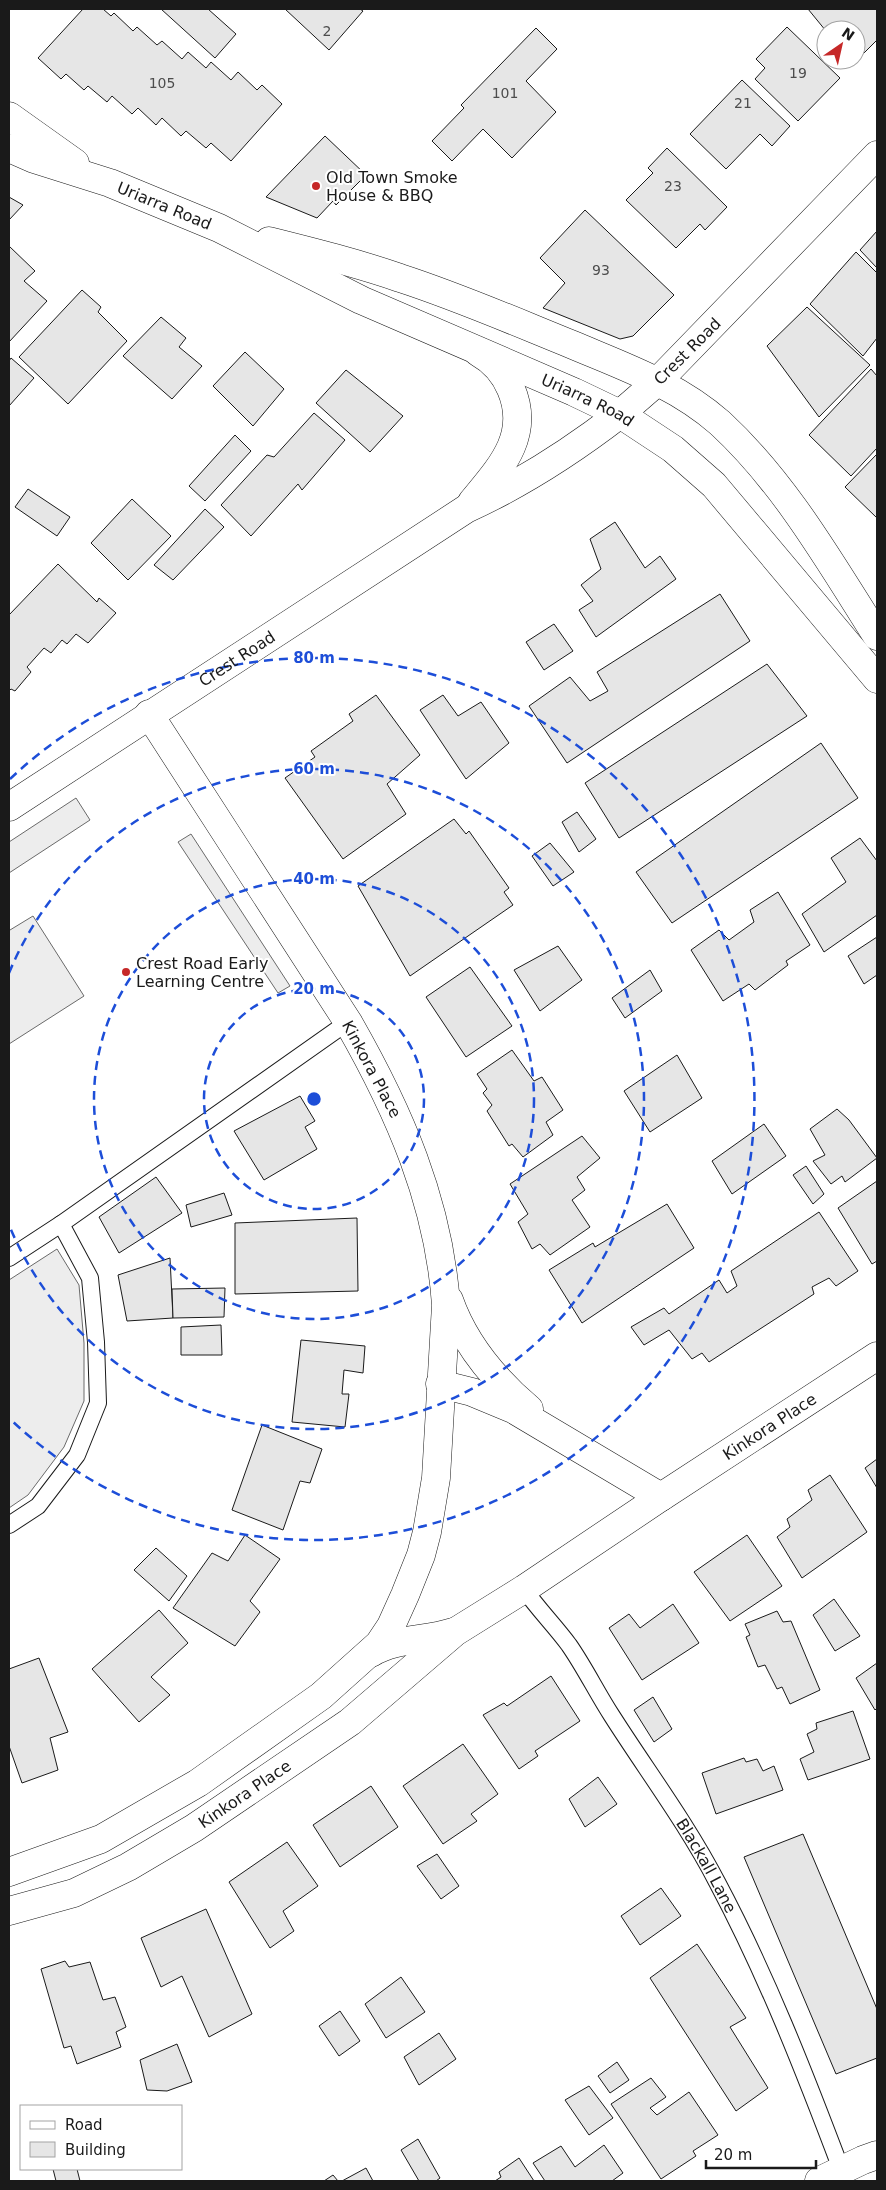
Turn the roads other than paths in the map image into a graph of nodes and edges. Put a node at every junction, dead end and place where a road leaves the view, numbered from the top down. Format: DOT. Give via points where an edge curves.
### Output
graph roads {
  1 [pos="9,116"];
  2 [pos="9,148"];
  3 [pos="877,155"];
  4 [pos="110,183"];
  5 [pos="219,228"];
  6 [pos="478,351"];
  7 [pos="658,381"];
  8 [pos="620,414"];
  9 [pos="466,509"];
  10 [pos="877,636"];
  11 [pos="877,679"];
  12 [pos="149,714"];
  13 [pos="9,807"];
  14 [pos="348,1022"];
  15 [pos="61,1224"];
  16 [pos="9,1258"];
  17 [pos="445,1290"];
  18 [pos="877,1356"];
  19 [pos="440,1384"];
  20 [pos="557,1433"];
  21 [pos="661,1497"];
  22 [pos="9,1525"];
  23 [pos="524,1589"];
  24 [pos="455,1632"];
  25 [pos="371,1653"];
  26 [pos="9,1872"];
  27 [pos="9,1911"];
  28 [pos="877,2155"];
  29 [pos="830,2175"];
  1 -- 4 [label="street, Uriarra Road" via="61,155"];
  2 -- 4 [label="street, Uriarra Road"];
  3 -- 7 [label="street, Crest Road"];
  4 -- 5 [label="street, Uriarra Road"];
  5 -- 6 [label="street, Uriarra Road" via="328,284"];
  5 -- 7 [label="street, Uriarra Road" via="402,278"];
  6 -- 8 [label="street, Uriarra Road"];
  6 -- 9 [label="street, Crest Road" via="504,374 514,394 518,422 509,453"];
  7 -- 8 [label="street, Crest Road"];
  7 -- 10 [label="street, Uriarra Road" via="706,412 753,458 822,548"];
  8 -- 9 [label="street, Crest Road" via="560,457 495,496"];
  8 -- 11 [label="street, Uriarra Road" via="674,449 714,485"];
  9 -- 12 [label="street, Crest Road"];
  12 -- 13 [label="street, Crest Road"];
  12 -- 14 [label="street, Kinkora Place"];
  14 -- 15 [label="lane"];
  14 -- 17 [label="street, Kinkora Place" via="404,1128 425,1186"];
  15 -- 16 [label="lane"];
  15 -- 22 [label="lane" via="90,1278 98,1403 77,1455 38,1506"];
  17 -- 19 [label="street, Kinkora Place"];
  17 -- 20 [label="street" via="462,1330 490,1370"];
  18 -- 21 [label="street, Kinkora Place"];
  19 -- 20 [label="street" via="492,1400"];
  19 -- 25 [label="street, Kinkora Place" via="436,1478 427,1532 399,1609 385,1636"];
  20 -- 21 [label="street"];
  21 -- 23 [label="street, Kinkora Place"];
  23 -- 24 [label="street, Kinkora Place"];
  23 -- 29 [label="lane, Blackall Lane" via="573,1652 717,1881 798,2057"];
  24 -- 25 [label="street, Kinkora Place" via="396,1642"];
  24 -- 27 [label="street, Kinkora Place" via="350,1722 194,1828 128,1867 74,1893"];
  25 -- 26 [label="street, Kinkora Place" via="321,1696 198,1783 101,1838"];
  28 -- 29 [label="street"];
}
